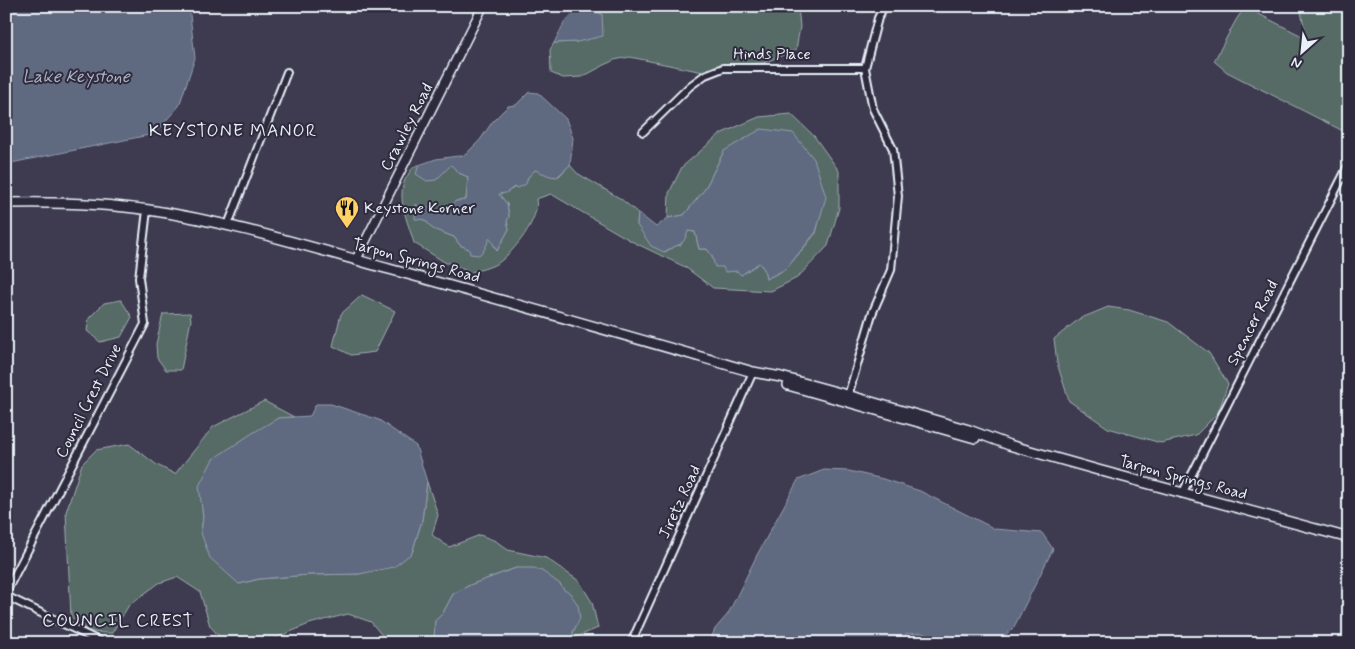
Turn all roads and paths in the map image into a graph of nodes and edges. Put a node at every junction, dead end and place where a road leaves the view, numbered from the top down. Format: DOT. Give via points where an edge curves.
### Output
graph roads {
  1 [pos="483,6"];
  2 [pos="884,6"];
  3 [pos="865,68"];
  4 [pos="287,72"];
  5 [pos="643,132"];
  6 [pos="1349,164"];
  7 [pos="6,203"];
  8 [pos="147,210"];
  9 [pos="228,225"];
  10 [pos="356,260"];
  11 [pos="753,372"];
  12 [pos="846,399"];
  13 [pos="1182,494"];
  14 [pos="1349,538"];
  15 [pos="6,594"];
  16 [pos="103,643"];
  17 [pos="631,643"];
  1 -- 10 [label="street, Crawley Road"];
  2 -- 3 [label="street"];
  3 -- 5 [label="street, Hinds Place" via="723,68 690,86"];
  3 -- 12 [label="street" via="874,109 893,149 898,196 891,270 872,314"];
  4 -- 9 [label="street"];
  6 -- 13 [label="street, Spencer Road"];
  7 -- 8 [label="main road, Tarpon Springs Road" via="77,203"];
  8 -- 9 [label="main road, Tarpon Springs Road"];
  8 -- 15 [label="street, Council Crest Drive" via="139,278 144,324"];
  9 -- 10 [label="main road, Tarpon Springs Road"];
  10 -- 11 [label="main road, Tarpon Springs Road"];
  11 -- 12 [label="main road, Tarpon Springs Road" via="781,377"];
  11 -- 17 [label="street, Jiretz Road"];
  12 -- 13 [label="main road, Tarpon Springs Road" via="969,430 1009,445"];
  13 -- 14 [label="main road, Tarpon Springs Road"];
  15 -- 16 [label="street, Council Crest Drive"];
}
